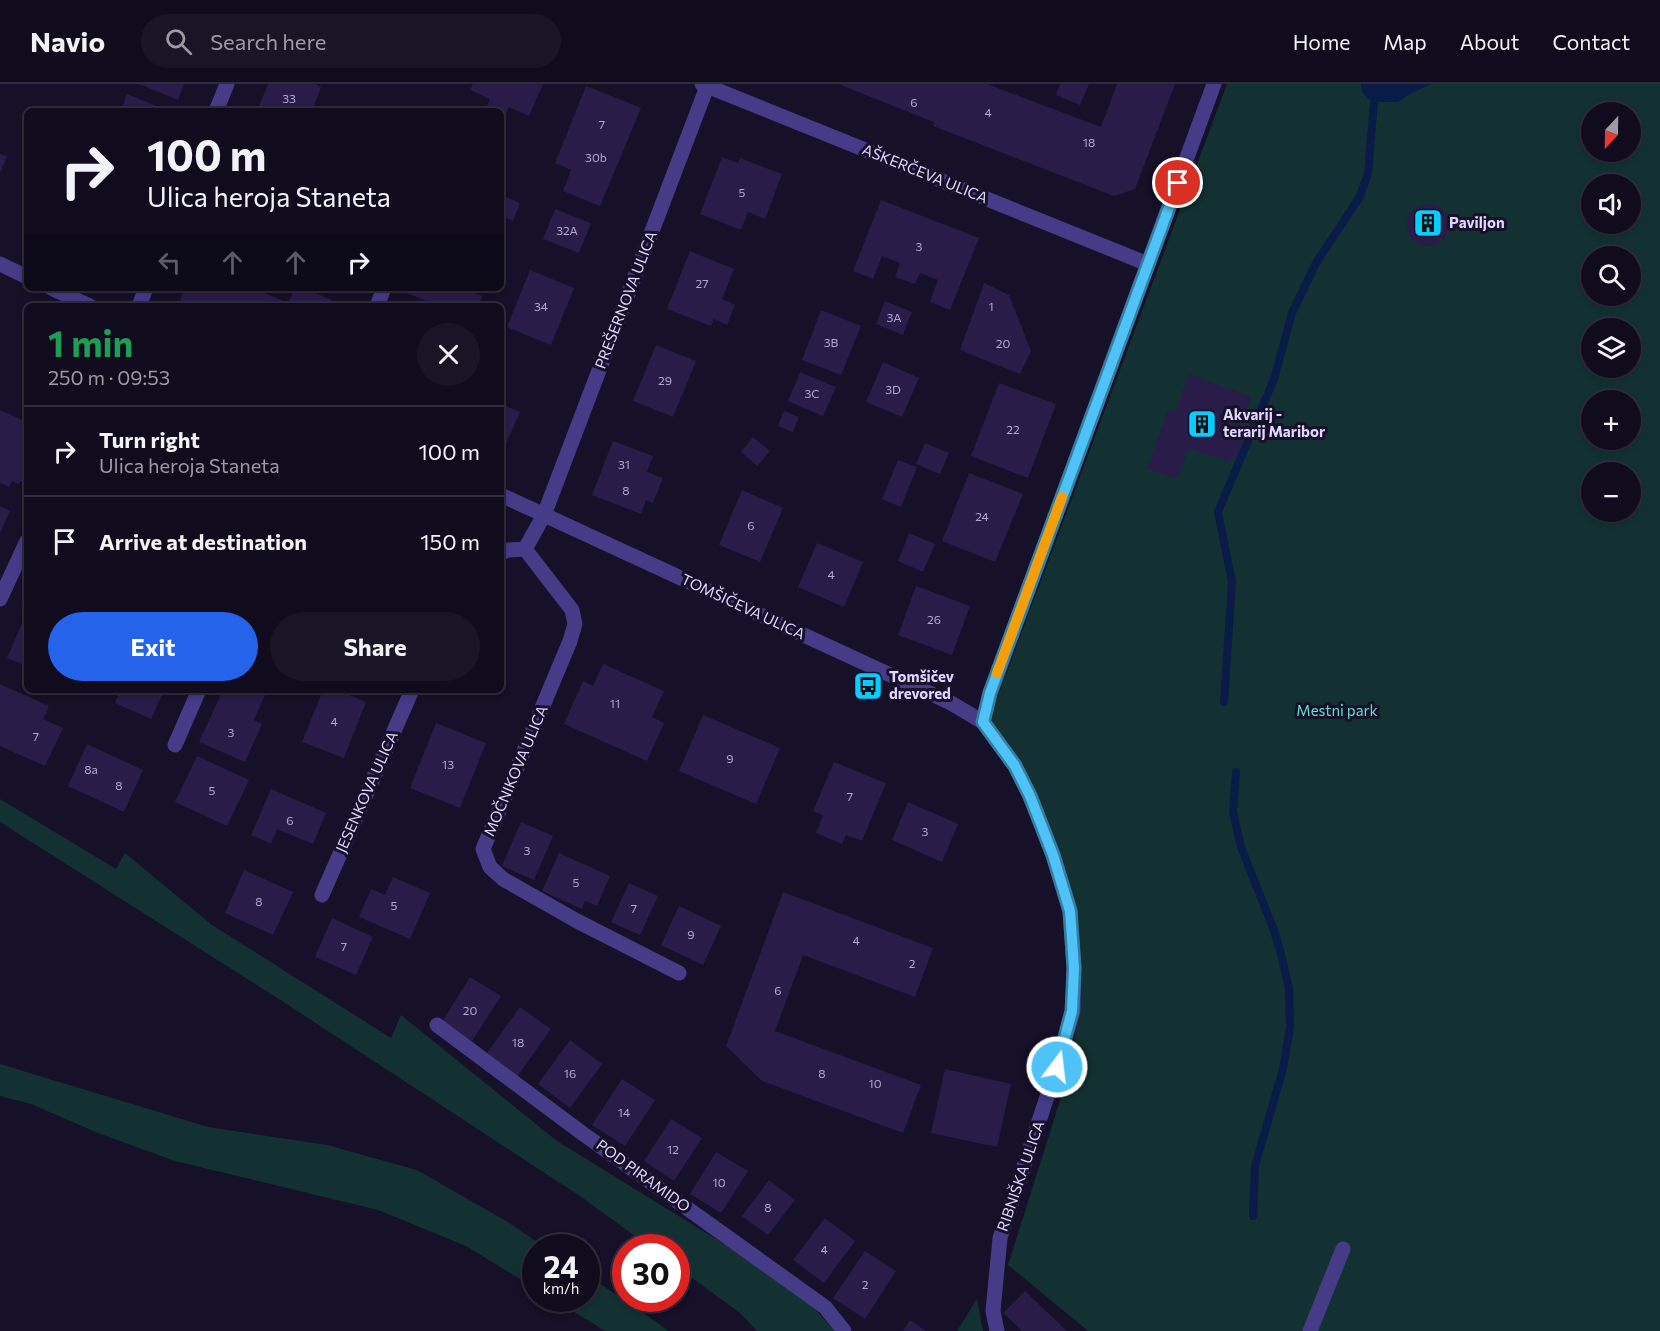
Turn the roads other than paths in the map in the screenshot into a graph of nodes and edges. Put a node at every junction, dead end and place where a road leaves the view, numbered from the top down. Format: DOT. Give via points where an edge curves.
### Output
graph roads {
  1 [pos="227,84"];
  2 [pos="1214,84"];
  3 [pos="706,85"];
  4 [pos="217,108"];
  5 [pos="0,264"];
  6 [pos="1148,264"];
  7 [pos="24,276"];
  8 [pos="58,291"];
  9 [pos="84,303"];
  10 [pos="504,496"];
  11 [pos="544,515"];
  12 [pos="24,547"];
  13 [pos="525,549"];
  14 [pos="504,552"];
  15 [pos="0,598"];
  16 [pos="198,693"];
  17 [pos="411,693"];
  18 [pos="983,722"];
  19 [pos="175,745"];
  20 [pos="322,895"];
  21 [pos="679,973"];
  22 [pos="437,1025"];
  23 [pos="1343,1249"];
  24 [pos="844,1331"];
  25 [pos="997,1331"];
  26 [pos="1310,1331"];
  1 -- 4 [label="street"];
  2 -- 6 [label="street"];
  3 -- 6 [label="street, AŠKERČEVA ULICA"];
  3 -- 11 [label="street, PREŠERNOVA ULICA"];
  5 -- 7 [label="street"];
  6 -- 18 [label="street" via="990,693"];
  8 -- 9 [label="street"];
  10 -- 11 [label="street, TOMŠIČEVA ULICA"];
  11 -- 13 [label="street"];
  11 -- 18 [label="street, TOMŠIČEVA ULICA" via="951,703"];
  12 -- 15 [label="street"];
  13 -- 14 [label="street"];
  13 -- 21 [label="street, MOČNIKOVA ULICA" via="572,610 575,624 483,849 490,867 503,879"];
  16 -- 19 [label="street"];
  17 -- 20 [label="street, JESENKOVA ULICA"];
  18 -- 25 [label="street, RIBNIŠKA ULICA" via="1015,766 1053,855 1070,911 1074,968 1072,1011 1060,1056 999,1238 993,1311"];
  22 -- 24 [label="street, POD PIRAMIDO" via="825,1307"];
  23 -- 26 [label="street"];
}
